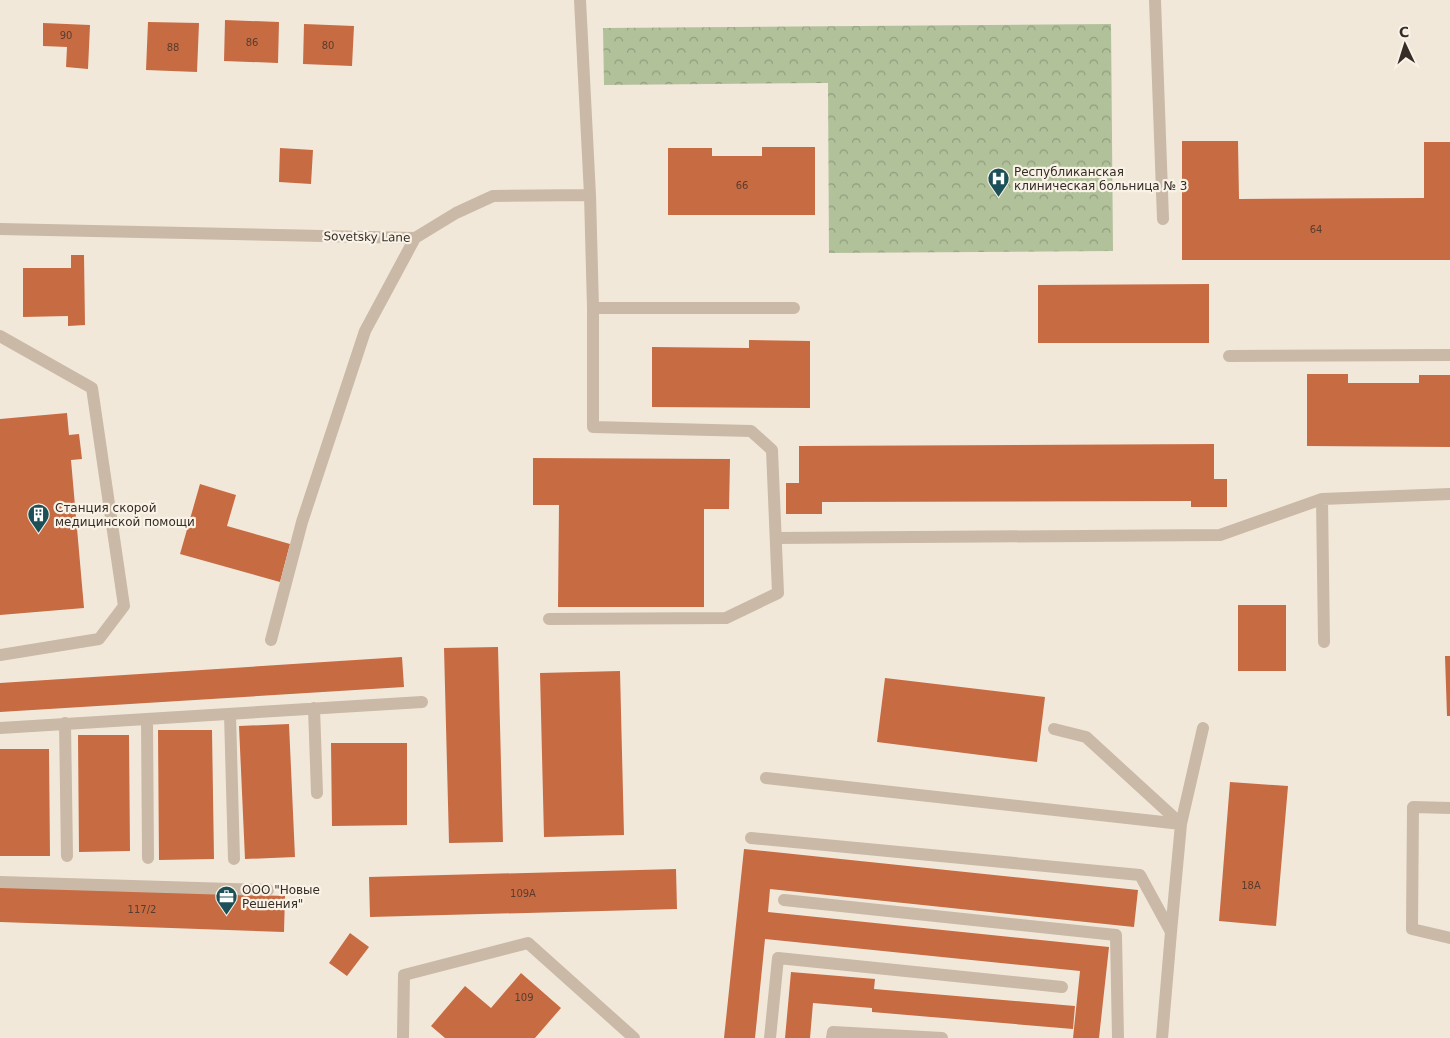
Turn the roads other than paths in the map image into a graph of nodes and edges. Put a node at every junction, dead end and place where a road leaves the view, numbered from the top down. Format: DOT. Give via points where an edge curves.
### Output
graph roads {
  1 [pos="580,0"];
  2 [pos="1155,0"];
  3 [pos="590,194"];
  4 [pos="1163,219"];
  5 [pos="0,229"];
  6 [pos="415,238"];
  7 [pos="593,308"];
  8 [pos="794,308"];
  9 [pos="0,336"];
  10 [pos="1450,355"];
  11 [pos="1229,356"];
  12 [pos="1450,494"];
  13 [pos="1322,499"];
  14 [pos="776,538"];
  15 [pos="549,618"];
  16 [pos="270,640"];
  17 [pos="1324,642"];
  18 [pos="0,655"];
  19 [pos="422,702"];
  20 [pos="314,708"];
  21 [pos="230,714"];
  22 [pos="147,718"];
  23 [pos="65,723"];
  24 [pos="0,728"];
  25 [pos="1203,728"];
  26 [pos="1054,729"];
  27 [pos="766,778"];
  28 [pos="317,793"];
  29 [pos="1450,808"];
  30 [pos="1181,824"];
  31 [pos="751,838"];
  32 [pos="67,856"];
  33 [pos="148,858"];
  34 [pos="234,859"];
  35 [pos="0,882"];
  36 [pos="268,890"];
  37 [pos="784,900"];
  38 [pos="1170,932"];
  39 [pos="1450,938"];
  40 [pos="1062,987"];
  41 [pos="403,1038"];
  42 [pos="634,1038"];
  43 [pos="770,1038"];
  44 [pos="832,1038"];
  45 [pos="942,1038"];
  46 [pos="1118,1038"];
  47 [pos="1162,1038"];
  1 -- 3 [label="street"];
  2 -- 4 [label="street"];
  3 -- 6 [label="street, Sovetsky Lane" via="493,196 456,213"];
  3 -- 7 [label="street"];
  5 -- 6 [label="street, Sovetsky Lane"];
  6 -- 16 [label="street" via="365,331 302,522"];
  7 -- 8 [label="street"];
  7 -- 14 [label="street" via="593,427 751,431 772,450"];
  9 -- 18 [label="street" via="92,388 124,606 99,639"];
  10 -- 11 [label="street"];
  12 -- 13 [label="street"];
  13 -- 14 [label="street" via="1220,535"];
  13 -- 17 [label="street"];
  14 -- 15 [label="street" via="778,593 726,618"];
  19 -- 20 [label="street"];
  20 -- 21 [label="street"];
  20 -- 28 [label="street"];
  21 -- 22 [label="street"];
  21 -- 34 [label="street"];
  22 -- 23 [label="street"];
  22 -- 33 [label="street"];
  23 -- 24 [label="street"];
  23 -- 32 [label="street"];
  25 -- 30 [label="street"];
  26 -- 30 [label="street" via="1086,737"];
  27 -- 30 [label="street"];
  29 -- 39 [label="street" via="1412,807 1412,929"];
  30 -- 38 [label="street"];
  31 -- 38 [label="street" via="1140,875"];
  35 -- 36 [label="street"];
  37 -- 46 [label="street" via="1116,934"];
  38 -- 47 [label="street"];
  40 -- 43 [label="street" via="778,958"];
  41 -- 42 [label="street" via="404,975 528,943"];
  44 -- 45 [label="street" via="833,1032"];
}
